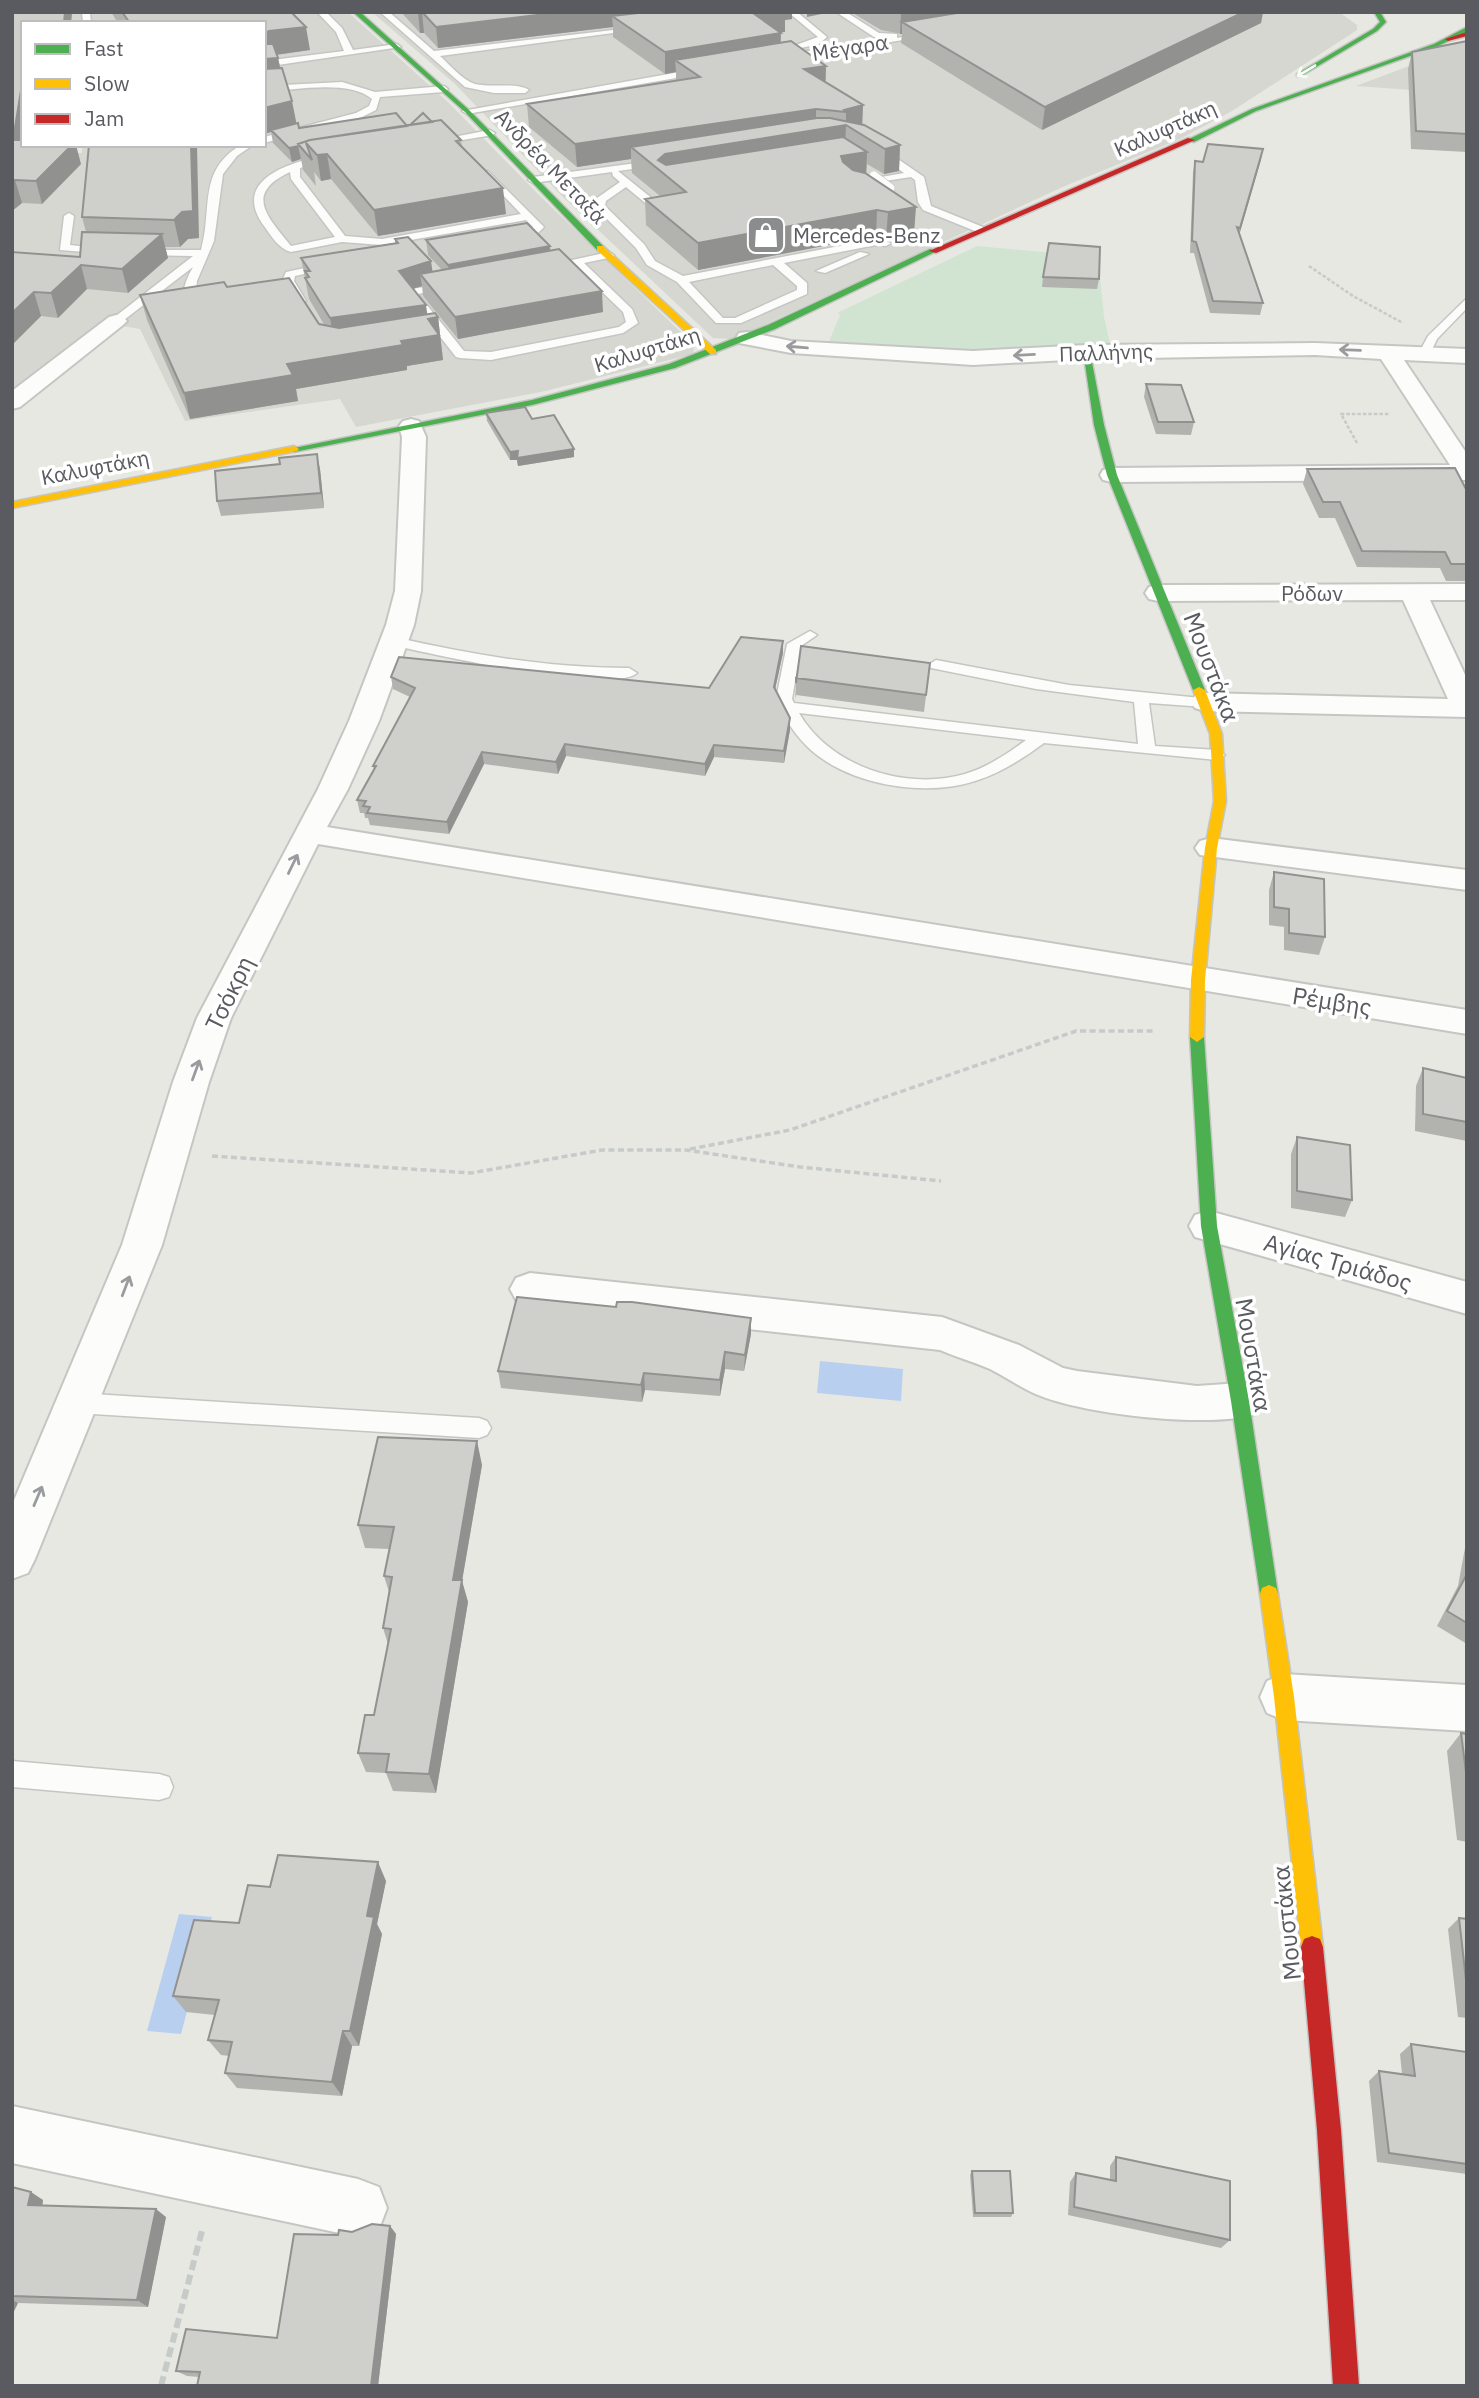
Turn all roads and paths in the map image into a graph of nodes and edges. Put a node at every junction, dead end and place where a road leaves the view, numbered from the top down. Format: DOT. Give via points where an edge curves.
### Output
graph roads {
  1 [pos="321,12"];
  2 [pos="356,12"];
  3 [pos="384,12"];
  4 [pos="792,12"];
  5 [pos="839,12"];
  6 [pos="1455,17"];
  7 [pos="1369,23"];
  8 [pos="651,27"];
  9 [pos="943,28"];
  10 [pos="1467,32"];
  11 [pos="934,34"];
  12 [pos="858,38"];
  13 [pos="868,45"];
  14 [pos="397,47"];
  15 [pos="349,53"];
  16 [pos="433,54"];
  17 [pos="266,64"];
  18 [pos="1331,81"];
  19 [pos="266,89"];
  20 [pos="444,89"];
  21 [pos="374,95"];
  22 [pos="1254,110"];
  23 [pos="467,111"];
  24 [pos="490,133"];
  25 [pos="266,138"];
  26 [pos="865,141"];
  27 [pos="421,143"];
  28 [pos="245,147"];
  29 [pos="340,156"];
  30 [pos="666,162"];
  31 [pos="295,166"];
  32 [pos="611,170"];
  33 [pos="488,173"];
  34 [pos="871,174"];
  35 [pos="914,174"];
  36 [pos="533,180"];
  37 [pos="626,182"];
  38 [pos="666,214"];
  39 [pos="69,216"];
  40 [pos="530,216"];
  41 [pos="979,229"];
  42 [pos="494,238"];
  43 [pos="342,239"];
  44 [pos="203,253"];
  45 [pos="609,255"];
  46 [pos="802,257"];
  47 [pos="576,261"];
  48 [pos="349,262"];
  49 [pos="776,262"];
  50 [pos="1309,266"];
  51 [pos="537,268"];
  52 [pos="681,280"];
  53 [pos="835,281"];
  54 [pos="459,283"];
  55 [pos="1467,301"];
  56 [pos="190,308"];
  57 [pos="308,313"];
  58 [pos="116,321"];
  59 [pos="747,338"];
  60 [pos="1429,346"];
  61 [pos="713,352"];
  62 [pos="1086,352"];
  63 [pos="1388,352"];
  64 [pos="1467,356"];
  65 [pos="12,402"];
  66 [pos="1429,414"];
  67 [pos="411,426"];
  68 [pos="1373,472"];
  69 [pos="1466,472"];
  70 [pos="1112,475"];
  71 [pos="12,505"];
  72 [pos="1413,592"];
  73 [pos="1467,592"];
  74 [pos="1158,593"];
  75 [pos="810,635"];
  76 [pos="394,641"];
  77 [pos="936,665"];
  78 [pos="629,673"];
  79 [pos="1141,699"];
  80 [pos="1205,702"];
  81 [pos="787,707"];
  82 [pos="1466,708"];
  83 [pos="1040,738"];
  84 [pos="1147,750"];
  85 [pos="1217,755"];
  86 [pos="308,832"];
  87 [pos="1211,848"];
  88 [pos="1467,880"];
  89 [pos="1198,980"];
  90 [pos="1467,1022"];
  91 [pos="1197,1033"];
  92 [pos="686,1150"];
  93 [pos="169,1152"];
  94 [pos="941,1181"];
  95 [pos="1209,1226"];
  96 [pos="530,1289"];
  97 [pos="1467,1298"];
  98 [pos="1240,1401"];
  99 [pos="77,1403"];
  100 [pos="479,1427"];
  101 [pos="12,1559"];
  102 [pos="1284,1697"];
  103 [pos="1467,1708"];
  104 [pos="12,1773"];
  105 [pos="159,1787"];
  106 [pos="12,2134"];
  107 [pos="216,2176"];
  108 [pos="358,2208"];
  109 [pos="161,2386"];
  110 [pos="1346,2386"];
  1 -- 15 [label="lane" via="338,28"];
  2 -- 14 [label="main road, Ανδρέα Μεταξά"];
  3 -- 16 [label="lane"];
  4 -- 13 [label="lane, Μέγαρα" via="823,37 775,56"];
  5 -- 9 [label="lane" via="883,36"];
  6 -- 18 [label="main road"];
  7 -- 22 [label="main road, Καλυφτάκη, one-way" via="1267,94"];
  8 -- 16 [label="lane"];
  10 -- 18 [label="main road, Καλυφτάκη"];
  11 -- 13 [label="lane, Μέγαρα"];
  12 -- 13 [label="lane"];
  14 -- 15 [label="lane"];
  14 -- 20 [label="main road, Ανδρέα Μεταξά"];
  15 -- 17 [label="lane"];
  16 -- 23 [label="lane" via="468,85 505,91 709,66"];
  18 -- 22 [label="main road, Καλυφτάκη"];
  19 -- 21 [label="lane" via="342,85"];
  20 -- 21 [label="lane"];
  20 -- 23 [label="main road, Ανδρέα Μεταξά"];
  21 -- 25 [label="lane" via="373,108 359,115"];
  22 -- 41 [label="main road, Καλυφτάκη"];
  23 -- 24 [label="main road, Ανδρέα Μεταξά"];
  24 -- 27 [label="lane"];
  24 -- 36 [label="main road, Ανδρέα Μεταξά"];
  26 -- 35 [label="lane"];
  28 -- 44 [label="lane" via="220,168 211,196 209,243"];
  29 -- 31 [label="lane"];
  30 -- 32 [label="lane"];
  31 -- 43 [label="lane" via="295,177"];
  31 -- 43 [label="lane" via="269,180 259,194 259,210 287,248"];
  32 -- 36 [label="lane"];
  32 -- 37 [label="lane"];
  33 -- 40 [label="lane"];
  34 -- 35 [label="lane, bridge" via="889,186 889,190 875,194 849,186"];
  35 -- 41 [label="lane" via="922,182 927,208"];
  36 -- 45 [label="main road, Ανδρέα Μεταξά"];
  37 -- 38 [label="lane"];
  37 -- 52 [label="lane" via="601,200 600,207 651,263"];
  39 -- 44 [label="lane" via="64,248 69,250"];
  40 -- 42 [label="lane" via="539,230"];
  40 -- 43 [label="lane" via="382,242"];
  41 -- 53 [label="main road, Καλυφτάκη"];
  44 -- 56 [label="lane" via="191,277"];
  44 -- 58 [label="lane"];
  45 -- 47 [label="lane"];
  45 -- 61 [label="main road, Ανδρέα Μεταξά"];
  46 -- 49 [label="lane"];
  46 -- 53 [label="lane"];
  46 -- 53 [label="lane" via="876,242 887,244"];
  47 -- 51 [label="lane"];
  47 -- 54 [label="lane" via="628,311 632,323 623,330 491,356 460,354 435,332 411,292 443,281"];
  48 -- 57 [label="lane" via="290,274 288,281"];
  49 -- 52 [label="lane"];
  49 -- 52 [label="lane" via="803,285 803,292 732,323 720,321"];
  50 -- 60 [label="path"];
  53 -- 59 [label="main road, Καλυφτάκη"];
  55 -- 60 [label="lane"];
  58 -- 65 [label="street"];
  59 -- 61 [label="main road, Καλυφτάκη"];
  62 -- 59 [label="street, Παλλήνης, one-way" via="973,358 791,347"];
  60 -- 63 [label="street, Παλλήνης"];
  60 -- 64 [label="street, Παλλήνης"];
  61 -- 67 [label="main road, Καλυφτάκη" via="593,387"];
  63 -- 62 [label="street, Παλλήνης, one-way"];
  62 -- 70 [label="main road, Μουστάκα"];
  63 -- 66 [label="street"];
  66 -- 68 [label="path" via="1341,414"];
  66 -- 69 [label="street"];
  67 -- 71 [label="main road, Καλυφτάκη"];
  67 -- 76 [label="street, Τσόκρη" via="408,591"];
  68 -- 69 [label="street"];
  68 -- 70 [label="street"];
  70 -- 74 [label="main road, Μουστάκα"];
  72 -- 73 [label="street, Ρόδων"];
  72 -- 74 [label="street, Ρόδων"];
  72 -- 82 [label="street"];
  74 -- 80 [label="main road, Μουστάκα"];
  75 -- 81 [label="lane" via="794,644 784,699"];
  76 -- 78 [label="lane" via="500,665 572,673"];
  76 -- 86 [label="street, Τσόκρη" via="364,721"];
  77 -- 79 [label="lane"];
  79 -- 80 [label="lane"];
  79 -- 84 [label="lane"];
  80 -- 82 [label="street"];
  80 -- 85 [label="main road, Μουστάκα" via="1216,734"];
  81 -- 83 [label="lane"];
  81 -- 83 [label="lane" via="826,754 867,774 897,780 931,783 984,774"];
  83 -- 84 [label="lane"];
  84 -- 85 [label="lane"];
  85 -- 87 [label="main road, Μουστάκα" via="1220,802"];
  86 -- 89 [label="street, Ρέμβης"];
  93 -- 86 [label="street, Τσόκρη, one-way" via="214,1018"];
  87 -- 88 [label="street"];
  87 -- 89 [label="main road, Μουστάκα"];
  89 -- 90 [label="street, Ρέμβης"];
  89 -- 91 [label="main road, Μουστάκα"];
  91 -- 92 [label="path" via="1076,1031 790,1130"];
  91 -- 95 [label="main road, Μουστάκα"];
  92 -- 93 [label="path" via="602,1150 471,1172"];
  92 -- 94 [label="path"];
  99 -- 93 [label="street, Τσόκρη, one-way" via="142,1245"];
  95 -- 97 [label="street, Αγίας Τριάδος"];
  95 -- 98 [label="main road, Μουστάκα"];
  96 -- 98 [label="street" via="942,1334 1077,1389 1197,1404"];
  98 -- 102 [label="main road, Μουστάκα"];
  99 -- 100 [label="lane"];
  101 -- 99 [label="street, Τσόκρη, one-way"];
  102 -- 103 [label="street"];
  102 -- 110 [label="main road, Μουστάκα" via="1329,2130"];
  104 -- 105 [label="lane"];
  106 -- 107 [label="street"];
  107 -- 108 [label="street"];
  107 -- 109 [label="path"];
}
